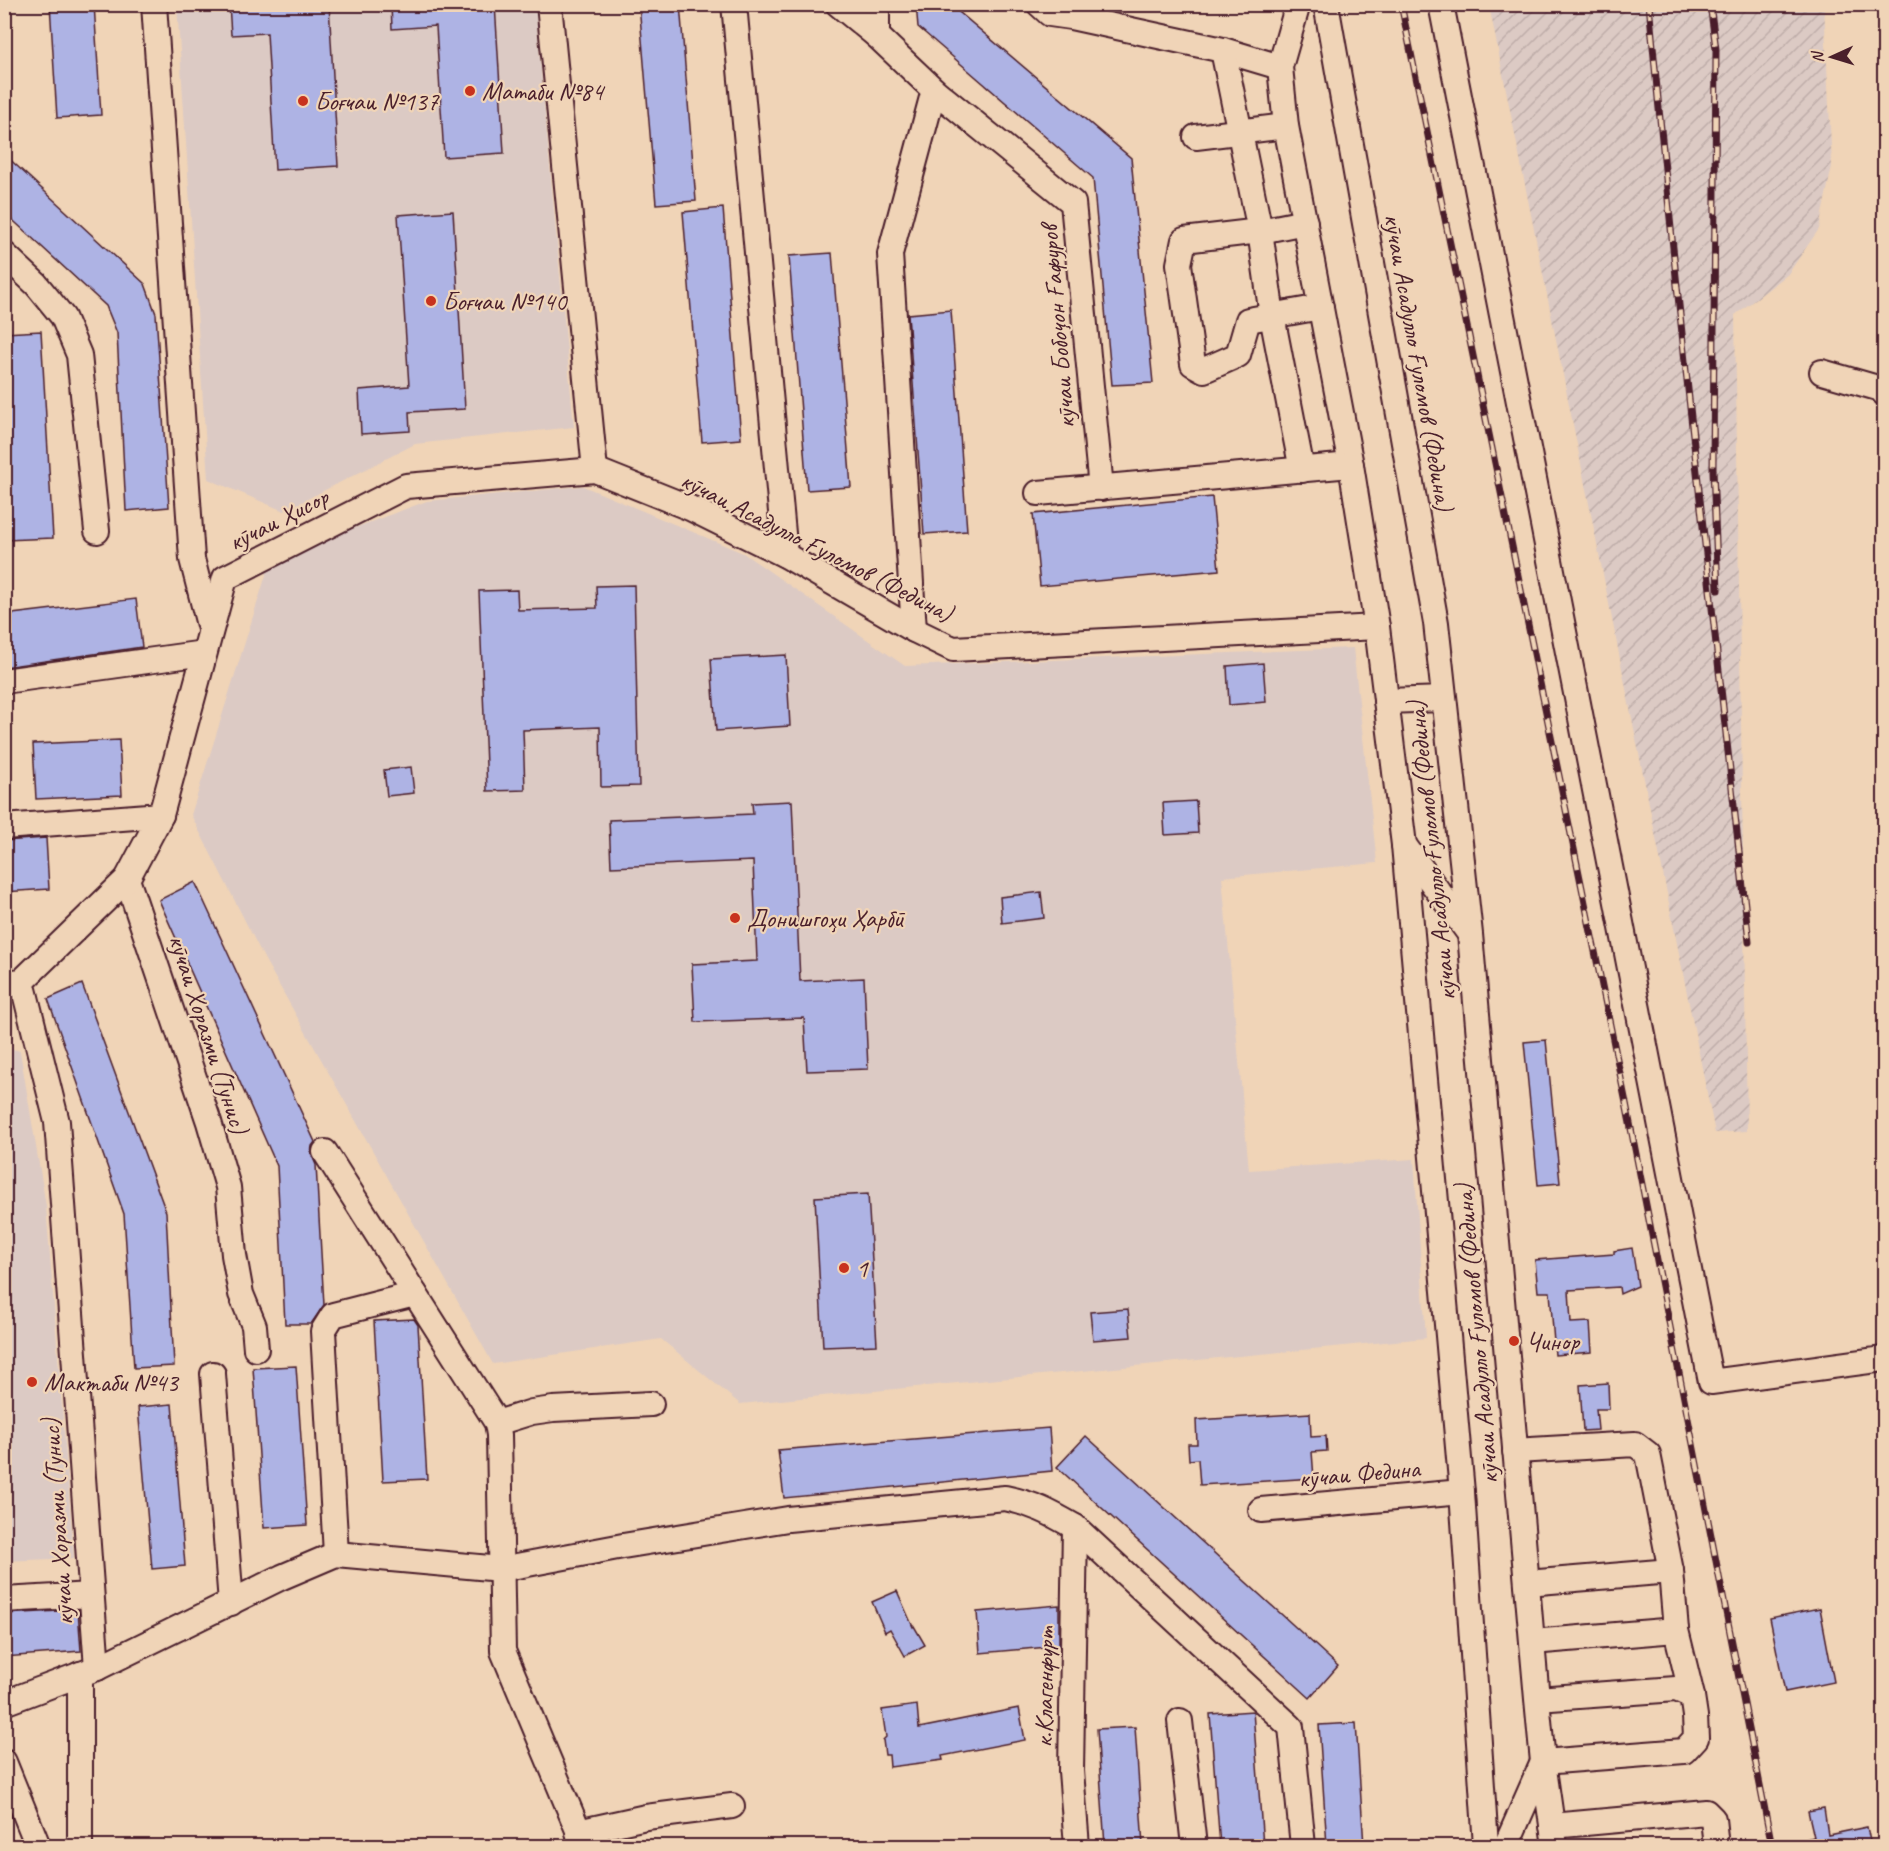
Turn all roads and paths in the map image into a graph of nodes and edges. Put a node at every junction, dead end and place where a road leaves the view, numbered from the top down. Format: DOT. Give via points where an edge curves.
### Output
graph roads {
  1 [pos="154,4"];
  2 [pos="549,4"];
  3 [pos="734,4"];
  4 [pos="838,4"];
  5 [pos="877,4"];
  6 [pos="1039,4"];
  7 [pos="1298,4"];
  8 [pos="1326,4"];
  9 [pos="1441,4"];
  10 [pos="877,36"];
  11 [pos="1223,50"];
  12 [pos="1280,67"];
  13 [pos="934,90"];
  14 [pos="1286,126"];
  15 [pos="1240,131"];
  16 [pos="1196,137"];
  17 [pos="1305,222"];
  18 [pos="1260,231"];
  19 [pos="4,254"];
  20 [pos="1321,307"];
  21 [pos="1272,316"];
  22 [pos="1822,372"];
  23 [pos="1884,393"];
  24 [pos="1351,465"];
  25 [pos="596,470"];
  26 [pos="1302,470"];
  27 [pos="1101,488"];
  28 [pos="1038,493"];
  29 [pos="97,531"];
  30 [pos="784,555"];
  31 [pos="1377,627"];
  32 [pos="914,630"];
  33 [pos="208,642"];
  34 [pos="4,681"];
  35 [pos="1444,699"];
  36 [pos="1386,701"];
  37 [pos="160,815"];
  38 [pos="4,827"];
  39 [pos="1404,845"];
  40 [pos="127,879"];
  41 [pos="1470,934"];
  42 [pos="13,982"];
  43 [pos="324,1152"];
  44 [pos="415,1294"];
  45 [pos="256,1349"];
  46 [pos="1884,1359"];
  47 [pos="213,1374"];
  48 [pos="651,1404"];
  49 [pos="497,1423"];
  50 [pos="1515,1451"];
  51 [pos="1462,1492"];
  52 [pos="1261,1510"];
  53 [pos="1075,1527"];
  54 [pos="336,1554"];
  55 [pos="501,1569"];
  56 [pos="1671,1572"];
  57 [pos="1527,1583"];
  58 [pos="91,1595"];
  59 [pos="4,1600"];
  60 [pos="231,1602"];
  61 [pos="1676,1630"];
  62 [pos="1532,1642"];
  63 [pos="88,1671"];
  64 [pos="1692,1696"];
  65 [pos="1537,1699"];
  66 [pos="4,1703"];
  67 [pos="1180,1721"];
  68 [pos="4,1761"];
  69 [pos="1543,1762"];
  70 [pos="732,1806"];
  71 [pos="1554,1836"];
  72 [pos="580,1839"];
  73 [pos="38,1846"];
  74 [pos="80,1846"];
  75 [pos="1077,1846"];
  76 [pos="1194,1846"];
  77 [pos="1303,1846"];
  78 [pos="1486,1846"];
  79 [pos="1506,1846"];
  80 [pos="1716,1846"];
  1 -- 33 [label="street" via="192,559"];
  2 -- 25 [label="street"];
  3 -- 30 [label="street"];
  4 -- 10 [label="street, кӯчаи Бобоҷон Ғафуров"];
  5 -- 10 [label="street"];
  6 -- 11 [label="street" via="1050,14"];
  7 -- 12 [label="street"];
  8 -- 35 [label="street, кӯчаи Асадулло Ғуломов (Федина)" via="1432,601"];
  9 -- 46 [label="street" via="1711,1382"];
  10 -- 13 [label="street, кӯчаи Бобоҷон Ғафуров"];
  11 -- 12 [label="street"];
  11 -- 15 [label="street"];
  12 -- 14 [label="street"];
  13 -- 27 [label="street, кӯчаи Бобоҷон Ғафуров" via="1073,203"];
  13 -- 32 [label="street" via="890,254"];
  14 -- 15 [label="street"];
  14 -- 17 [label="street"];
  15 -- 16 [label="street"];
  15 -- 18 [label="street"];
  17 -- 18 [label="street"];
  17 -- 20 [label="street"];
  18 -- 21 [label="street"];
  18 -- 21 [label="street" via="1184,240 1179,264 1193,363 1204,370 1238,355 1248,320"];
  19 -- 29 [label="street" via="63,317 79,355"];
  20 -- 21 [label="street"];
  20 -- 24 [label="street"];
  21 -- 26 [label="street"];
  22 -- 23 [label="street"];
  24 -- 26 [label="street"];
  24 -- 31 [label="street"];
  25 -- 30 [label="street, кӯчаи Асадулло Ғуломов (Федина)" via="690,508"];
  25 -- 33 [label="street, кӯчаи Ҳисор" via="406,486 225,578"];
  26 -- 27 [label="street"];
  27 -- 28 [label="street"];
  30 -- 32 [label="street, кӯчаи Асадулло Ғуломов (Федина)"];
  31 -- 32 [label="street, кӯчаи Асадулло Ғуломов (Федина)" via="953,649"];
  31 -- 36 [label="street"];
  33 -- 34 [label="street"];
  33 -- 37 [label="street, кӯчаи Ҳисор"];
  35 -- 36 [label="street"];
  35 -- 41 [label="street, кӯчаи Асадулло Ғуломов (Федина)"];
  36 -- 39 [label="street"];
  37 -- 38 [label="street"];
  37 -- 40 [label="street, кӯчаи Ҳисор"];
  39 -- 41 [label="street"];
  39 -- 51 [label="street"];
  40 -- 42 [label="street, кӯчаи Ҳисор"];
  40 -- 45 [label="street, кӯчаи Хоразми (Тунис)" via="228,1187 241,1294 254,1326"];
  41 -- 50 [label="street, кӯчаи Асадулло Ғуломов (Федина)"];
  42 -- 58 [label="street, кӯчаи Хоразми (Тунис)" via="57,1122"];
  43 -- 44 [label="street"];
  44 -- 49 [label="street"];
  44 -- 54 [label="street" via="333,1315 323,1331"];
  47 -- 60 [label="street"];
  48 -- 49 [label="street" via="553,1409"];
  49 -- 55 [label="street"];
  50 -- 56 [label="street" via="1635,1444 1642,1449 1648,1454"];
  50 -- 57 [label="street, кӯчаи Асадулло Ғуломов (Федина)"];
  51 -- 52 [label="street, кӯчаи Федина"];
  51 -- 78 [label="street"];
  53 -- 55 [label="street" via="1046,1510 1005,1498 788,1519"];
  53 -- 75 [label="street, к.Клагенфурт" via="1071,1771"];
  53 -- 77 [label="street" via="1291,1727"];
  54 -- 55 [label="street"];
  54 -- 60 [label="street"];
  55 -- 72 [label="street" via="503,1651"];
  56 -- 57 [label="street"];
  56 -- 61 [label="street"];
  57 -- 62 [label="street, кӯчаи Асадулло Ғуломов (Федина)"];
  58 -- 59 [label="street"];
  58 -- 63 [label="street, кӯчаи Хоразми (Тунис)"];
  60 -- 63 [label="street"];
  61 -- 62 [label="street"];
  61 -- 64 [label="street"];
  62 -- 65 [label="street, кӯчаи Асадулло Ғуломов (Федина)"];
  63 -- 66 [label="street"];
  63 -- 74 [label="street, кӯчаи Хоразми (Тунис)"];
  64 -- 65 [label="street" via="1676,1689"];
  64 -- 69 [label="street" via="1696,1738 1684,1750"];
  65 -- 69 [label="street, кӯчаи Асадулло Ғуломов (Федина)"];
  67 -- 76 [label="street"];
  68 -- 73 [label="street"];
  69 -- 71 [label="street, кӯчаи Асадулло Ғуломов (Федина)"];
  69 -- 79 [label="street, кӯчаи Асадулло Ғуломов (Федина)"];
  70 -- 72 [label="street" via="646,1816"];
  71 -- 80 [label="street" via="1706,1812 1713,1819"];
}
